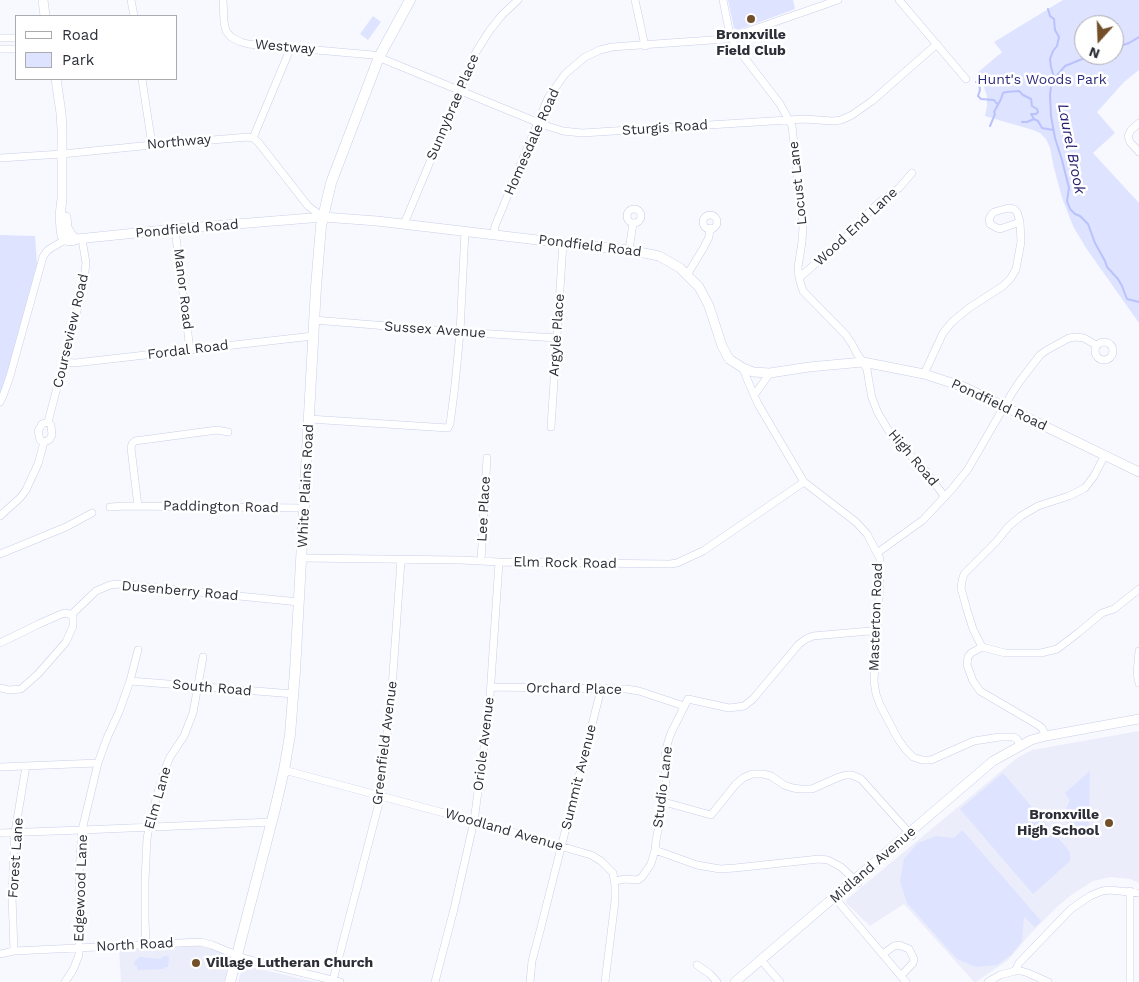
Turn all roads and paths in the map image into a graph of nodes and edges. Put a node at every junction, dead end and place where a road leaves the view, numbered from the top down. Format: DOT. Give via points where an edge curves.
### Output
graph roads {
  1 [pos="43,0"];
  2 [pos="132,0"];
  3 [pos="222,0"];
  4 [pos="410,0"];
  5 [pos="518,0"];
  6 [pos="635,0"];
  7 [pos="723,0"];
  8 [pos="838,0"];
  9 [pos="899,0"];
  10 [pos="45,15"];
  11 [pos="134,15"];
  12 [pos="0,38"];
  13 [pos="15,38"];
  14 [pos="731,38"];
  15 [pos="937,44"];
  16 [pos="645,46"];
  17 [pos="291,47"];
  18 [pos="15,48"];
  19 [pos="0,49"];
  20 [pos="379,56"];
  21 [pos="966,79"];
  22 [pos="56,80"];
  23 [pos="142,80"];
  24 [pos="460,90"];
  25 [pos="790,120"];
  26 [pos="537,123"];
  27 [pos="1139,123"];
  28 [pos="253,138"];
  29 [pos="152,145"];
  30 [pos="1139,152"];
  31 [pos="62,154"];
  32 [pos="0,158"];
  33 [pos="912,173"];
  34 [pos="62,199"];
  35 [pos="323,217"];
  36 [pos="1020,222"];
  37 [pos="633,223"];
  38 [pos="404,224"];
  39 [pos="710,228"];
  40 [pos="175,229"];
  41 [pos="465,231"];
  42 [pos="494,235"];
  43 [pos="80,239"];
  44 [pos="65,240"];
  45 [pos="563,243"];
  46 [pos="629,250"];
  47 [pos="687,275"];
  48 [pos="799,278"];
  49 [pos="314,320"];
  50 [pos="460,332"];
  51 [pos="313,336"];
  52 [pos="557,338"];
  53 [pos="1096,345"];
  54 [pos="190,350"];
  55 [pos="64,362"];
  56 [pos="863,362"];
  57 [pos="743,368"];
  58 [pos="770,373"];
  59 [pos="924,374"];
  60 [pos="755,394"];
  61 [pos="0,402"];
  62 [pos="1004,406"];
  63 [pos="309,419"];
  64 [pos="48,422"];
  65 [pos="551,427"];
  66 [pos="228,432"];
  67 [pos="44,442"];
  68 [pos="1105,455"];
  69 [pos="487,458"];
  70 [pos="1139,472"];
  71 [pos="804,482"];
  72 [pos="945,497"];
  73 [pos="138,506"];
  74 [pos="110,507"];
  75 [pos="304,508"];
  76 [pos="92,513"];
  77 [pos="0,516"];
  78 [pos="877,553"];
  79 [pos="0,554"];
  80 [pos="302,558"];
  81 [pos="400,560"];
  82 [pos="481,561"];
  83 [pos="499,562"];
  84 [pos="1139,589"];
  85 [pos="299,602"];
  86 [pos="72,614"];
  87 [pos="877,632"];
  88 [pos="0,643"];
  89 [pos="982,647"];
  90 [pos="138,650"];
  91 [pos="1139,651"];
  92 [pos="204,657"];
  93 [pos="1138,661"];
  94 [pos="130,681"];
  95 [pos="1139,683"];
  96 [pos="198,687"];
  97 [pos="491,687"];
  98 [pos="0,688"];
  99 [pos="602,689"];
  100 [pos="294,694"];
  101 [pos="686,702"];
  102 [pos="1139,720"];
  103 [pos="1046,736"];
  104 [pos="1017,748"];
  105 [pos="98,763"];
  106 [pos="26,766"];
  107 [pos="0,767"];
  108 [pos="284,770"];
  109 [pos="380,796"];
  110 [pos="664,802"];
  111 [pos="474,821"];
  112 [pos="272,822"];
  113 [pos="149,827"];
  114 [pos="82,830"];
  115 [pos="15,832"];
  116 [pos="0,833"];
  117 [pos="911,835"];
  118 [pos="562,846"];
  119 [pos="655,850"];
  120 [pos="615,881"];
  121 [pos="857,881"];
  122 [pos="1130,891"];
  123 [pos="1139,893"];
  124 [pos="836,899"];
  125 [pos="146,945"];
  126 [pos="80,948"];
  127 [pos="14,951"];
  128 [pos="0,954"];
  129 [pos="883,954"];
  130 [pos="237,956"];
  131 [pos="763,962"];
  132 [pos="697,965"];
  133 [pos="1015,971"];
  134 [pos="904,979"];
  135 [pos="337,981"];
  136 [pos="65,982"];
  137 [pos="230,982"];
  138 [pos="435,982"];
  139 [pos="530,982"];
  140 [pos="605,982"];
  141 [pos="717,982"];
  142 [pos="735,982"];
  143 [pos="742,982"];
  144 [pos="780,982"];
  145 [pos="988,982"];
  146 [pos="1048,982"];
  147 [pos="1130,982"];
  1 -- 10 [label="street"];
  2 -- 11 [label="street"];
  3 -- 17 [label="street, Westway" via="226,30 232,37 248,44"];
  4 -- 20 [label="main road, White Plains Road"];
  5 -- 24 [label="street, Sunnybrae Place" via="490,30 476,52"];
  6 -- 16 [label="street"];
  7 -- 14 [label="street, Locust Lane"];
  8 -- 14 [label="street, Homesdale Road"];
  9 -- 15 [label="street"];
  12 -- 13 [label="street"];
  14 -- 16 [label="street, Homesdale Road"];
  14 -- 25 [label="street, Locust Lane"];
  15 -- 21 [label="street"];
  15 -- 25 [label="street, Sturgis Road" via="852,115 833,121"];
  16 -- 26 [label="street, Homesdale Road" via="612,47 585,58 557,84"];
  17 -- 20 [label="street, Westway"];
  17 -- 28 [label="street"];
  18 -- 19 [label="street"];
  20 -- 24 [label="street, Sturgis Road"];
  20 -- 35 [label="main road, White Plains Road" via="331,183"];
  22 -- 31 [label="street"];
  23 -- 29 [label="street"];
  24 -- 26 [label="street, Sturgis Road"];
  24 -- 38 [label="street, Sunnybrae Place"];
  25 -- 26 [label="street, Sturgis Road" via="582,133"];
  25 -- 48 [label="street, Locust Lane" via="803,226"];
  26 -- 42 [label="street, Homesdale Road"];
  27 -- 30 [label="street" via="1128,136"];
  28 -- 29 [label="street, Northway"];
  28 -- 35 [label="street" via="308,206"];
  29 -- 31 [label="street, Northway"];
  31 -- 32 [label="street, Northway"];
  31 -- 34 [label="street"];
  33 -- 48 [label="street, Wood End Lane"];
  34 -- 43 [label="street" via="67,228 72,236"];
  34 -- 44 [label="street" via="60,222"];
  35 -- 38 [label="street, Pondfield Road"];
  35 -- 40 [label="street, Pondfield Road"];
  35 -- 49 [label="main road, White Plains Road"];
  36 -- 59 [label="street" via="1018,263 1011,278 952,322 943,333"];
  37 -- 46 [label="street"];
  38 -- 41 [label="street, Pondfield Road"];
  39 -- 47 [label="street" via="704,247"];
  40 -- 43 [label="street, Pondfield Road"];
  40 -- 54 [label="street, Manor Road"];
  41 -- 42 [label="street, Pondfield Road"];
  41 -- 50 [label="street"];
  42 -- 45 [label="street, Pondfield Road"];
  43 -- 44 [label="street, Pondfield Road"];
  43 -- 55 [label="street, Courseview Road" via="86,262 85,275"];
  44 -- 61 [label="street" via="43,257"];
  45 -- 46 [label="street, Pondfield Road"];
  45 -- 52 [label="street, Argyle Place"];
  46 -- 47 [label="street, Pondfield Road" via="659,256"];
  47 -- 57 [label="street, Pondfield Road" via="709,306 722,346 730,359"];
  48 -- 56 [label="street" via="803,291 846,335"];
  49 -- 50 [label="street, Sussex Avenue"];
  49 -- 51 [label="main road, White Plains Road"];
  50 -- 52 [label="street, Sussex Avenue"];
  50 -- 63 [label="street" via="448,428"];
  51 -- 54 [label="street, Fordal Road"];
  51 -- 63 [label="main road, White Plains Road"];
  52 -- 65 [label="street, Argyle Place"];
  53 -- 62 [label="street" via="1076,337 1047,350 1020,381"];
  54 -- 55 [label="street, Fordal Road" via="75,364"];
  55 -- 64 [label="street, Courseview Road"];
  56 -- 58 [label="street, Pondfield Road"];
  56 -- 59 [label="street, Pondfield Road"];
  56 -- 72 [label="street, High Road" via="872,398 886,428"];
  57 -- 58 [label="street, Pondfield Road"];
  57 -- 60 [label="street, Masterton Road"];
  58 -- 60 [label="street"];
  59 -- 62 [label="street, Pondfield Road" via="964,387"];
  60 -- 71 [label="street, Masterton Road"];
  62 -- 68 [label="street, Pondfield Road"];
  62 -- 72 [label="street" via="968,469"];
  63 -- 75 [label="main road, White Plains Road"];
  64 -- 67 [label="street, Courseview Road" via="52,435"];
  64 -- 67 [label="street, Courseview Road" via="42,424 38,431 40,440"];
  66 -- 73 [label="street" via="217,430 133,442"];
  67 -- 77 [label="street, Courseview Road" via="26,490"];
  68 -- 70 [label="street, Pondfield Road"];
  68 -- 89 [label="street" via="1085,488 1021,516 964,574 961,588"];
  69 -- 82 [label="street, Lee Place"];
  71 -- 78 [label="street, Masterton Road" via="856,522"];
  71 -- 83 [label="street, Elm Rock Road" via="703,552 678,563"];
  72 -- 78 [label="street" via="922,520"];
  73 -- 74 [label="street, Paddington Road"];
  73 -- 75 [label="street, Paddington Road"];
  75 -- 80 [label="main road, White Plains Road"];
  76 -- 79 [label="street"];
  78 -- 87 [label="street, Masterton Road" via="880,581"];
  80 -- 81 [label="street, Elm Rock Road"];
  80 -- 85 [label="main road, White Plains Road"];
  81 -- 82 [label="street, Elm Rock Road"];
  81 -- 109 [label="street, Greenfield Avenue" via="391,702"];
  82 -- 83 [label="street, Elm Rock Road"];
  83 -- 97 [label="street, Oriole Avenue"];
  84 -- 89 [label="street" via="1114,609 1102,612 1062,646 1051,651 1005,653"];
  85 -- 86 [label="street, Dusenberry Road" via="118,584 96,591"];
  85 -- 100 [label="main road, White Plains Road"];
  86 -- 88 [label="street, Dusenberry Road" via="59,615"];
  86 -- 98 [label="street" via="74,619 69,638 29,684 21,689"];
  87 -- 101 [label="street, Orchard Place" via="806,639 744,706 729,708"];
  87 -- 104 [label="street, Masterton Road" via="876,694 898,739 913,757 930,760 974,741 1000,737 1017,739"];
  89 -- 103 [label="street" via="971,653 967,661 976,686 1038,725"];
  90 -- 94 [label="street, Edgewood Lane"];
  91 -- 93 [label="street"];
  92 -- 96 [label="street, Elm Lane"];
  93 -- 95 [label="street"];
  94 -- 96 [label="street, South Road"];
  94 -- 105 [label="street, Edgewood Lane"];
  96 -- 100 [label="street, South Road"];
  96 -- 113 [label="street, Elm Lane" via="193,713 164,772"];
  97 -- 99 [label="street, Orchard Place"];
  97 -- 111 [label="street, Oriole Avenue"];
  99 -- 101 [label="street, Orchard Place" via="626,689"];
  99 -- 118 [label="street, Summit Avenue"];
  100 -- 108 [label="main road, White Plains Road"];
  101 -- 110 [label="street, Studio Lane" via="668,742"];
  102 -- 103 [label="street, Midland Avenue"];
  103 -- 104 [label="street, Midland Avenue"];
  104 -- 117 [label="street, Midland Avenue"];
  105 -- 106 [label="street"];
  105 -- 114 [label="street, Edgewood Lane"];
  106 -- 107 [label="street"];
  106 -- 115 [label="street, Forest Lane"];
  108 -- 109 [label="street, Woodland Avenue"];
  108 -- 112 [label="main road, White Plains Road"];
  109 -- 111 [label="street, Woodland Avenue"];
  109 -- 135 [label="street, Greenfield Avenue"];
  110 -- 117 [label="street" via="711,815 736,784 752,774 771,776 800,790 852,775 861,779"];
  110 -- 119 [label="street, Studio Lane"];
  111 -- 118 [label="street, Woodland Avenue"];
  111 -- 138 [label="street, Oriole Avenue"];
  112 -- 113 [label="street"];
  112 -- 130 [label="main road, White Plains Road"];
  113 -- 114 [label="street"];
  113 -- 125 [label="street, Elm Lane" via="144,880"];
  114 -- 115 [label="street"];
  114 -- 126 [label="street, Edgewood Lane"];
  115 -- 116 [label="street"];
  115 -- 127 [label="street, Forest Lane"];
  117 -- 121 [label="street, Midland Avenue"];
  118 -- 120 [label="street, Woodland Avenue" via="601,861 613,873"];
  118 -- 139 [label="street, Summit Avenue" via="532,961"];
  119 -- 120 [label="street, Studio Lane" via="642,877"];
  119 -- 121 [label="street" via="697,865 720,869 828,860"];
  120 -- 140 [label="street"];
  121 -- 124 [label="street, Midland Avenue"];
  122 -- 123 [label="street"];
  122 -- 133 [label="street" via="1102,891 1071,909"];
  122 -- 147 [label="street"];
  124 -- 129 [label="street"];
  124 -- 131 [label="street, Midland Avenue"];
  125 -- 126 [label="street, North Road"];
  125 -- 130 [label="street, North Road" via="201,942"];
  126 -- 127 [label="street, North Road"];
  126 -- 136 [label="street, Edgewood Lane"];
  127 -- 128 [label="street, North Road"];
  129 -- 134 [label="street"];
  129 -- 134 [label="street" via="899,945 909,949 914,959"];
  130 -- 135 [label="street, North Road"];
  130 -- 137 [label="main road, White Plains Road"];
  131 -- 142 [label="street, Midland Avenue"];
  131 -- 143 [label="street, Midland Avenue"];
  131 -- 144 [label="street"];
  132 -- 141 [label="street"];
  133 -- 145 [label="street"];
  133 -- 146 [label="street"];
}
